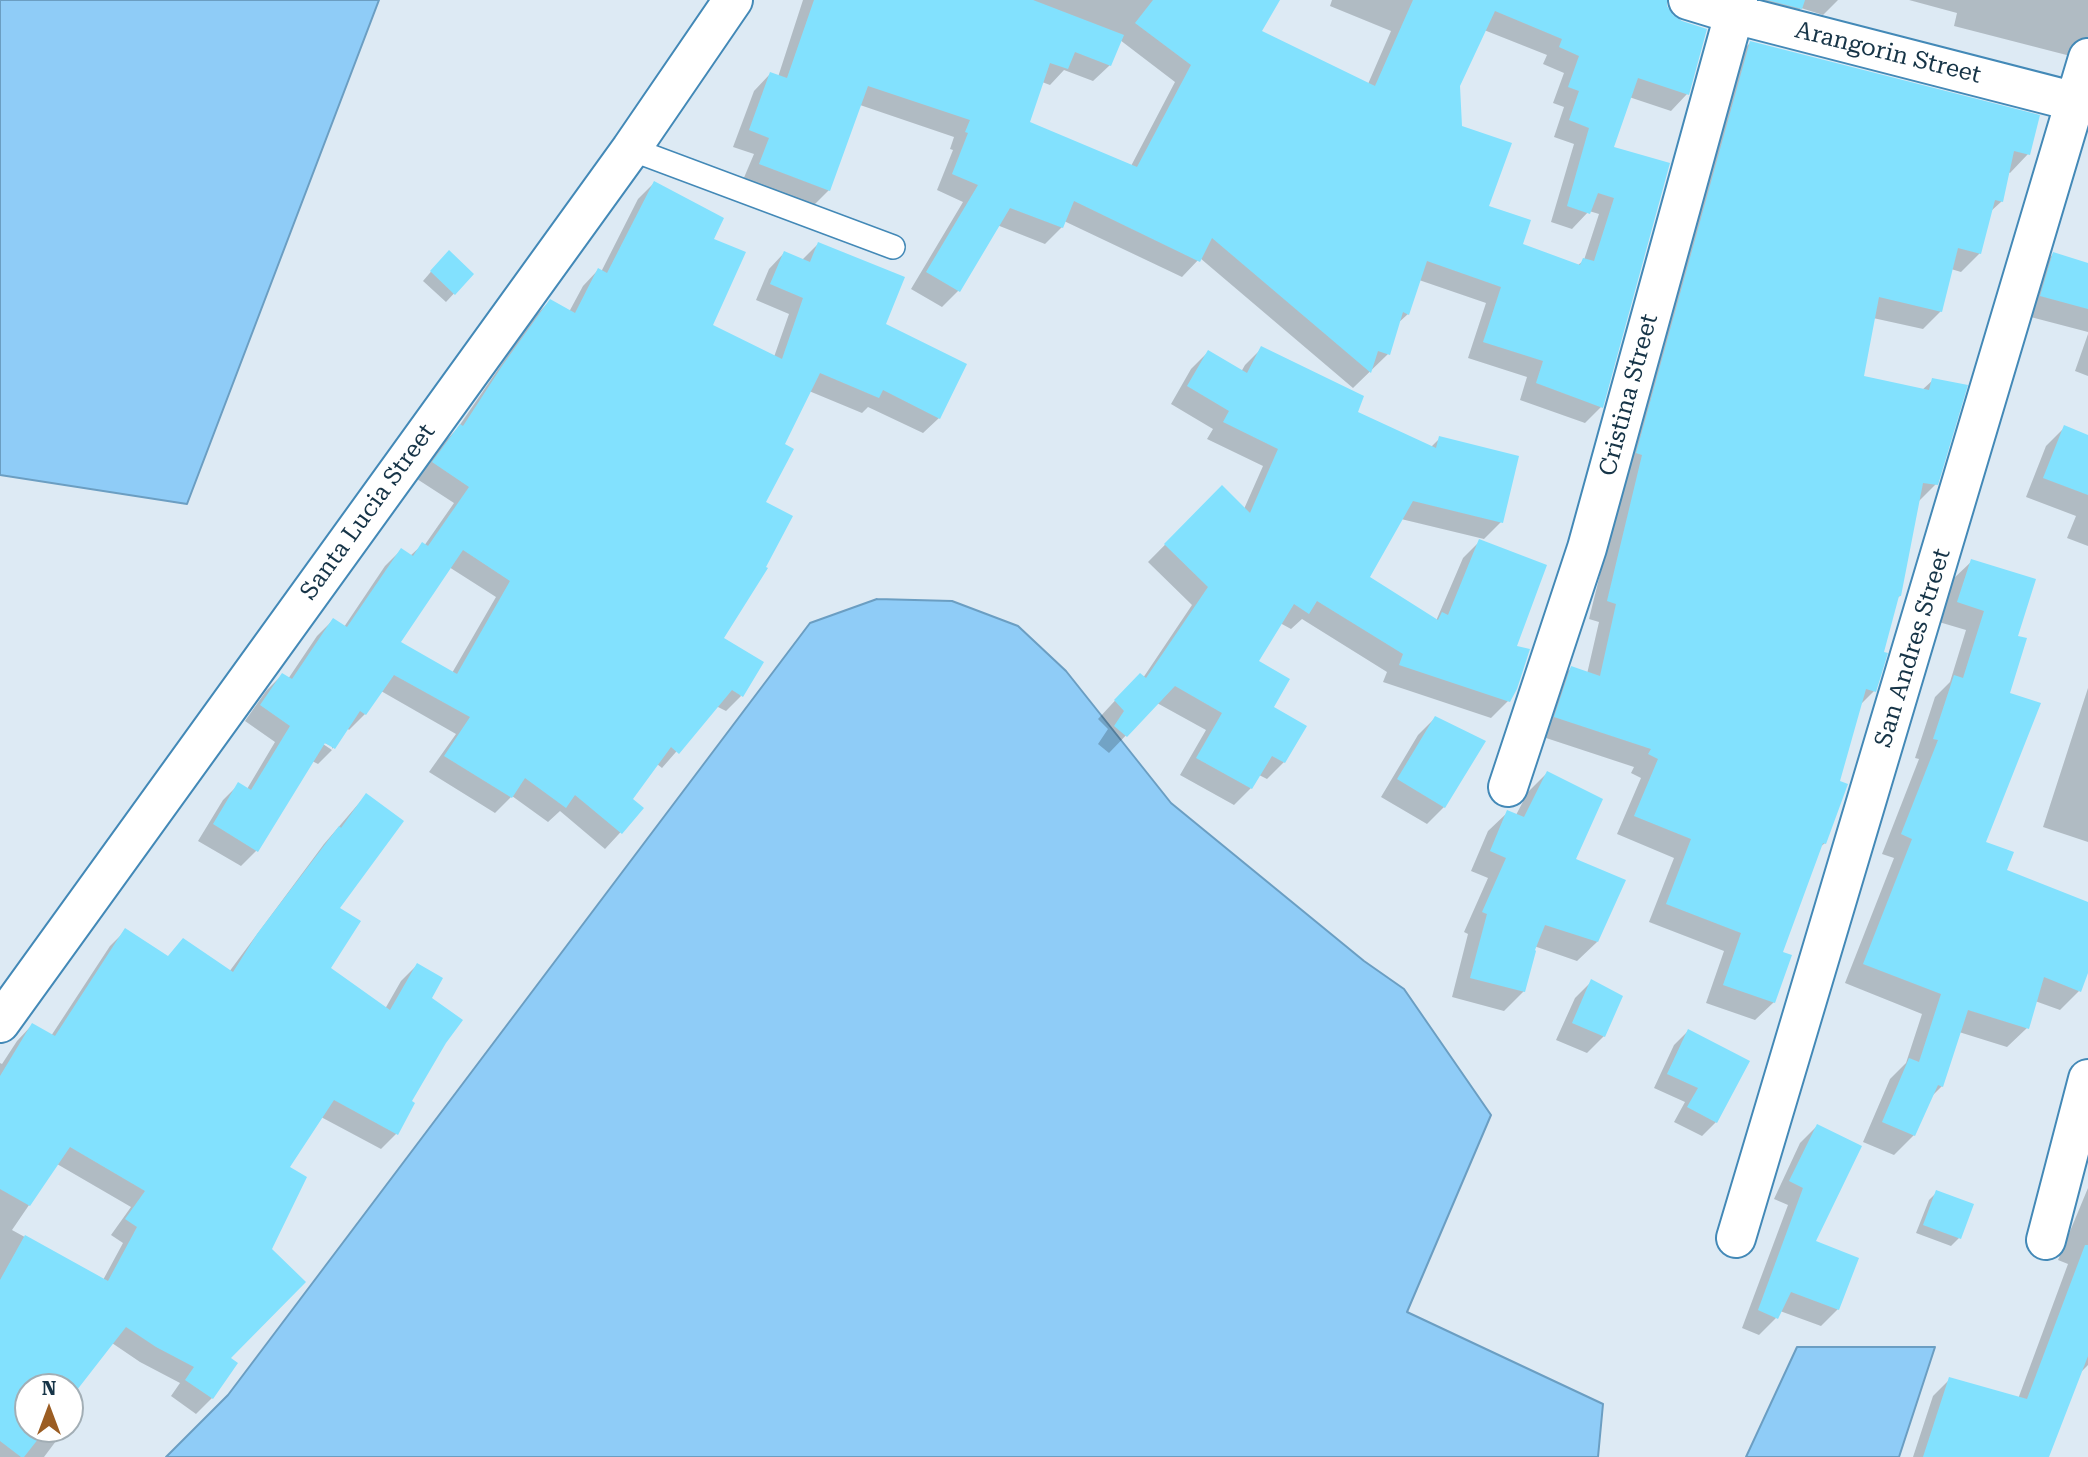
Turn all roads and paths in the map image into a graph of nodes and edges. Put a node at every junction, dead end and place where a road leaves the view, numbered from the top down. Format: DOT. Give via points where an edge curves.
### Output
graph roads {
  1 [pos="733,0"];
  2 [pos="1688,0"];
  3 [pos="1736,7"];
  4 [pos="2088,58"];
  5 [pos="2082,103"];
  6 [pos="631,149"];
  7 [pos="893,247"];
  8 [pos="1508,787"];
  9 [pos="0,1023"];
  10 [pos="2086,1098"];
  11 [pos="1736,1238"];
  12 [pos="2046,1240"];
  1 -- 6 [label="street, Santa Lucia Street"];
  2 -- 3 [label="street, Arangorin Street"];
  3 -- 5 [label="street, Arangorin Street"];
  3 -- 8 [label="street, Cristina Street" via="1587,548"];
  4 -- 5 [label="street, San Andres Street"];
  5 -- 11 [label="street, San Andres Street"];
  6 -- 7 [label="lane"];
  6 -- 9 [label="street, Santa Lucia Street"];
  10 -- 12 [label="street"];
}
